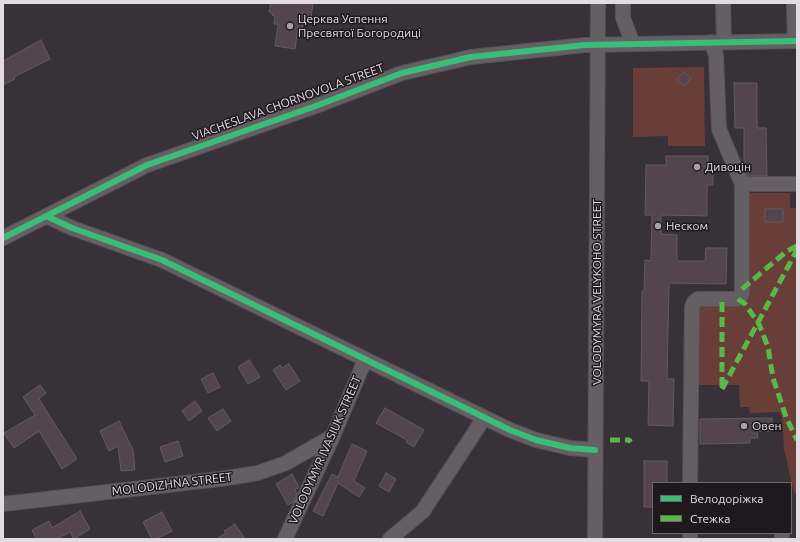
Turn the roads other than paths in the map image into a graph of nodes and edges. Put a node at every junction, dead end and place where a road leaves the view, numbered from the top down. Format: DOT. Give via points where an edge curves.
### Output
graph roads {
  1 [pos="598,3"];
  2 [pos="623,3"];
  3 [pos="723,3"];
  4 [pos="794,3"];
  5 [pos="796,41"];
  6 [pos="718,42"];
  7 [pos="598,44"];
  8 [pos="633,44"];
  9 [pos="742,184"];
  10 [pos="797,184"];
  11 [pos="46,216"];
  12 [pos="3,238"];
  13 [pos="365,360"];
  14 [pos="484,418"];
  15 [pos="333,436"];
  16 [pos="596,450"];
  17 [pos="690,482"];
  18 [pos="3,504"];
  19 [pos="285,539"];
  20 [pos="390,539"];
  21 [pos="595,539"];
  1 -- 7 [label="street, VOLODYMYRA VELYKOHO STREET"];
  2 -- 8 [label="street" via="623,18"];
  3 -- 6 [label="street"];
  4 -- 5 [label="street"];
  5 -- 6 [label="street, VIACHESLAVA CHORNOVOLA STREET"];
  6 -- 8 [label="street, VIACHESLAVA CHORNOVOLA STREET"];
  6 -- 9 [label="street" via="716,55 719,129"];
  7 -- 8 [label="street, VIACHESLAVA CHORNOVOLA STREET"];
  7 -- 11 [label="street, VIACHESLAVA CHORNOVOLA STREET" via="471,57 402,73 147,165"];
  7 -- 16 [label="street, VOLODYMYRA VELYKOHO STREET"];
  9 -- 10 [label="street"];
  9 -- 17 [label="street" via="741,297 698,299 692,307"];
  11 -- 12 [label="street, VIACHESLAVA CHORNOVOLA STREET"];
  11 -- 13 [label="street" via="162,260"];
  13 -- 14 [label="street"];
  13 -- 15 [label="street, VOLODYMYR IVASIUK STREET"];
  14 -- 16 [label="street" via="536,440 570,448"];
  14 -- 20 [label="street" via="422,511"];
  15 -- 18 [label="street, MOLODIZHNA STREET" via="286,463 258,473"];
  15 -- 19 [label="street, VOLODYMYR IVASIUK STREET"];
  16 -- 21 [label="street, VOLODYMYRA VELYKOHO STREET"];
}
